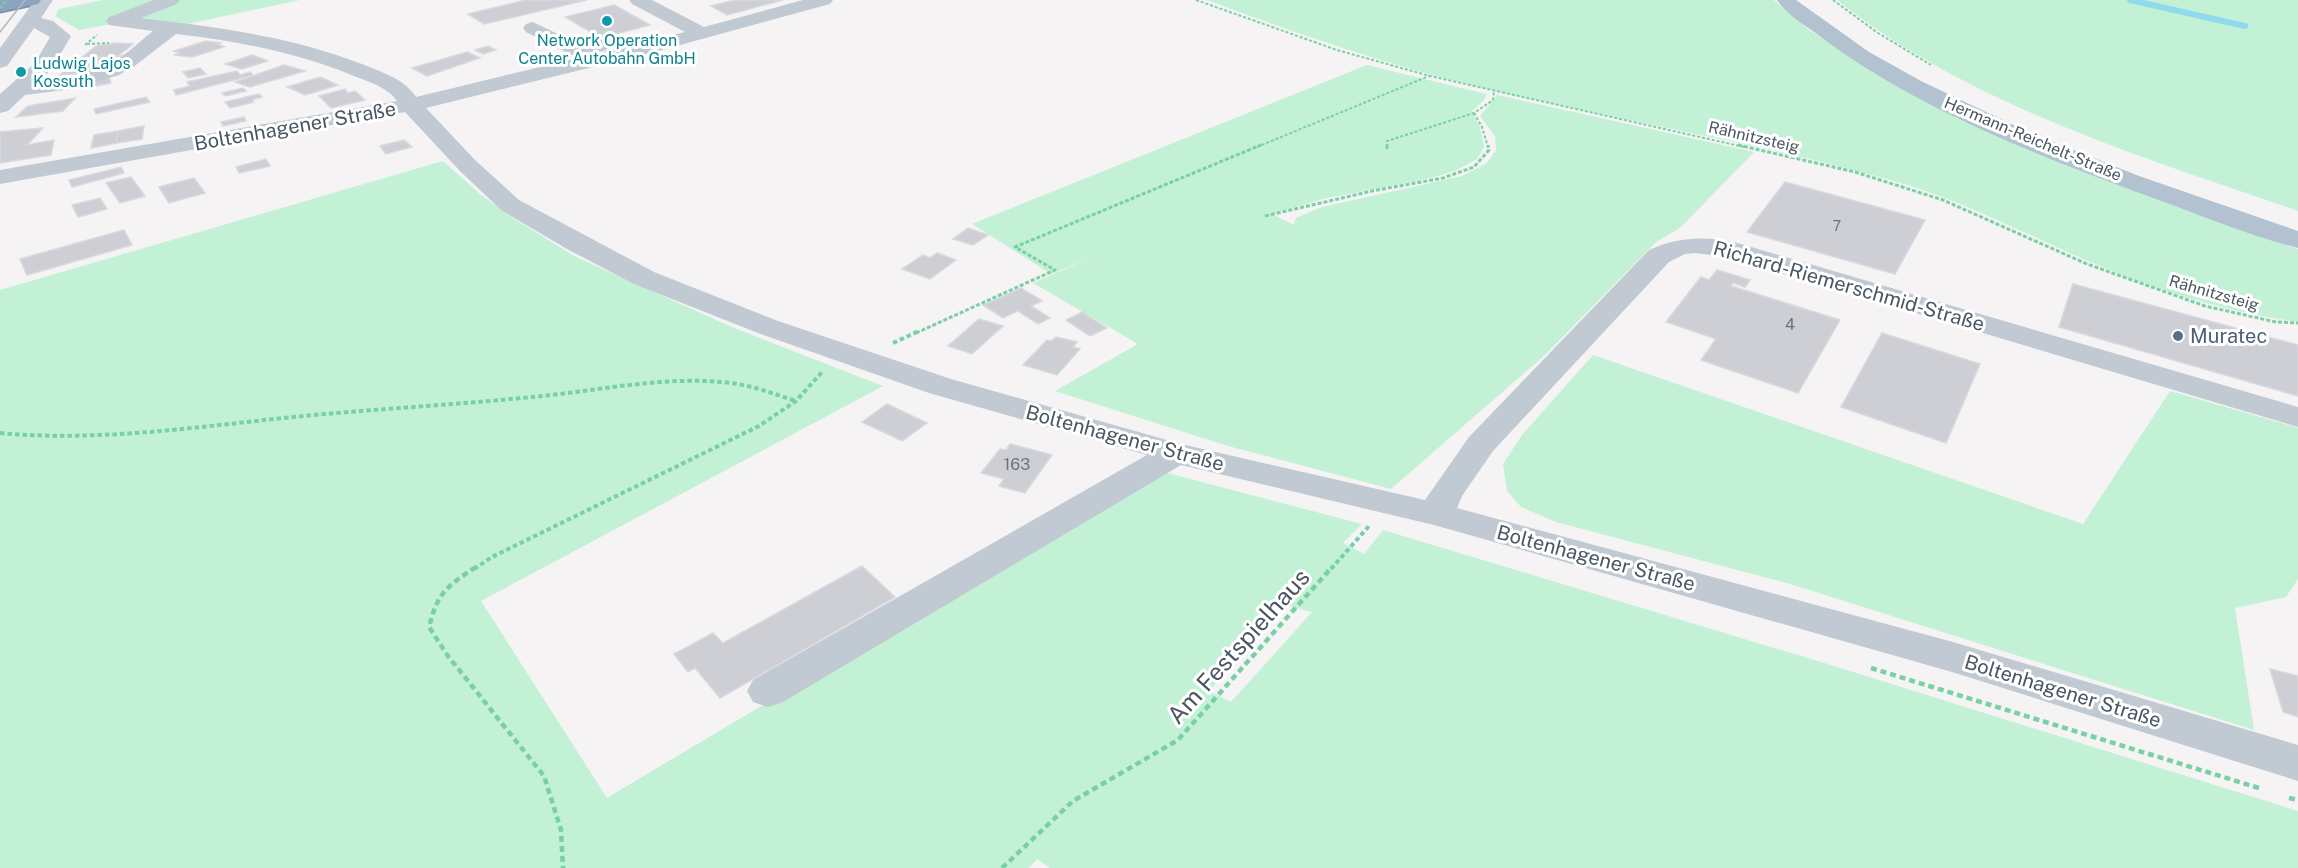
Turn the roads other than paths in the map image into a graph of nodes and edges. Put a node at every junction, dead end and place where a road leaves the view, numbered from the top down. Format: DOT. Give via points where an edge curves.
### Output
graph roads {
  1 [pos="171,0"];
  2 [pos="638,0"];
  3 [pos="824,0"];
  4 [pos="1786,0"];
  5 [pos="1811,0"];
  6 [pos="0,7"];
  7 [pos="35,9"];
  8 [pos="683,23"];
  9 [pos="172,28"];
  10 [pos="533,28"];
  11 [pos="702,33"];
  12 [pos="0,62"];
  13 [pos="18,89"];
  14 [pos="0,105"];
  15 [pos="410,105"];
  16 [pos="0,177"];
  17 [pos="2298,226"];
  18 [pos="2298,240"];
  19 [pos="2298,417"];
  20 [pos="1176,453"];
  21 [pos="1436,514"];
  22 [pos="768,691"];
  23 [pos="2298,763"];
  1 -- 9 [label="street" via="116,21"];
  2 -- 8 [label="street"];
  3 -- 11 [label="street"];
  4 -- 18 [label="main road, Hermann-Reichelt-Straße" via="1860,55 1939,98 2050,149 2182,201"];
  5 -- 17 [label="main road, Hermann-Reichelt-Straße" via="1887,54 1997,111 2134,168"];
  6 -- 7 [label="highway"];
  7 -- 12 [label="street"];
  7 -- 13 [label="street" via="46,25 61,36 43,67"];
  8 -- 10 [label="street" via="578,52"];
  8 -- 11 [label="street"];
  9 -- 13 [label="street" via="106,74 56,86"];
  9 -- 15 [label="street" via="229,34 338,62 376,77 402,93"];
  11 -- 15 [label="street"];
  13 -- 14 [label="street"];
  15 -- 16 [label="street, Boltenhagener Straße"];
  15 -- 20 [label="street, Boltenhagener Straße" via="510,205 644,278 768,327 940,386"];
  19 -- 21 [label="street, Richard-Riemerschmid-Straße" via="1732,250 1694,244 1659,256 1481,444 1445,494"];
  20 -- 21 [label="street, Boltenhagener Straße"];
  20 -- 22 [label="street"];
  21 -- 23 [label="street, Boltenhagener Straße" via="1953,657"];
}
